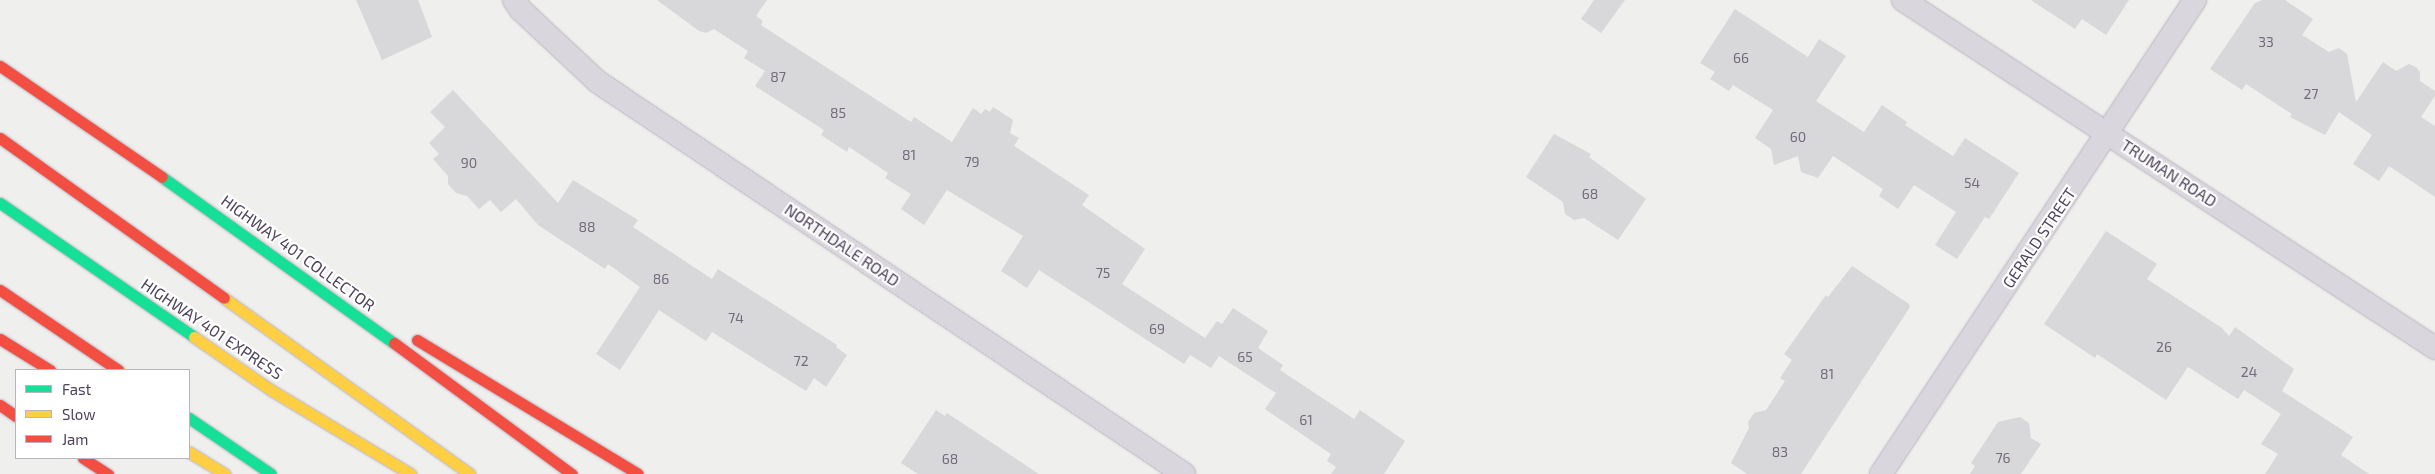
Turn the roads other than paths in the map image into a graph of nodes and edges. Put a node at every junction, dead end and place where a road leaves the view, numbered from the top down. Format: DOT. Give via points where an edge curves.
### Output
graph roads {
  1 [pos="514,0"];
  2 [pos="1903,0"];
  3 [pos="2195,0"];
  4 [pos="0,66"];
  5 [pos="2109,134"];
  6 [pos="0,138"];
  7 [pos="0,203"];
  8 [pos="268,250"];
  9 [pos="0,290"];
  10 [pos="385,321"];
  11 [pos="402,331"];
  12 [pos="0,339"];
  13 [pos="2435,348"];
  14 [pos="48,369"];
  15 [pos="117,369"];
  16 [pos="0,405"];
  17 [pos="15,415"];
  18 [pos="190,419"];
  19 [pos="190,453"];
  20 [pos="85,459"];
  21 [pos="108,474"];
  22 [pos="225,474"];
  23 [pos="271,474"];
  24 [pos="411,474"];
  25 [pos="470,474"];
  26 [pos="572,474"];
  27 [pos="638,474"];
  28 [pos="1184,474"];
  29 [pos="1881,474"];
  1 -- 28 [label="street, NORTHDALE ROAD" via="598,82"];
  2 -- 5 [label="street, TRUMAN ROAD"];
  3 -- 5 [label="street, GERALD STREET"];
  4 -- 8 [label="highway, HIGHWAY 401 COLLECTOR"];
  5 -- 13 [label="street, TRUMAN ROAD"];
  5 -- 29 [label="street, GERALD STREET"];
  6 -- 25 [label="highway"];
  7 -- 24 [label="highway, HIGHWAY 401 EXPRESS" via="272,390"];
  8 -- 10 [label="highway"];
  8 -- 26 [label="highway, HIGHWAY 401 COLLECTOR"];
  9 -- 15 [label="highway"];
  11 -- 27 [label="highway"];
  12 -- 14 [label="highway"];
  16 -- 17 [label="highway"];
  18 -- 23 [label="highway"];
  19 -- 22 [label="highway"];
  20 -- 21 [label="highway"];
}
